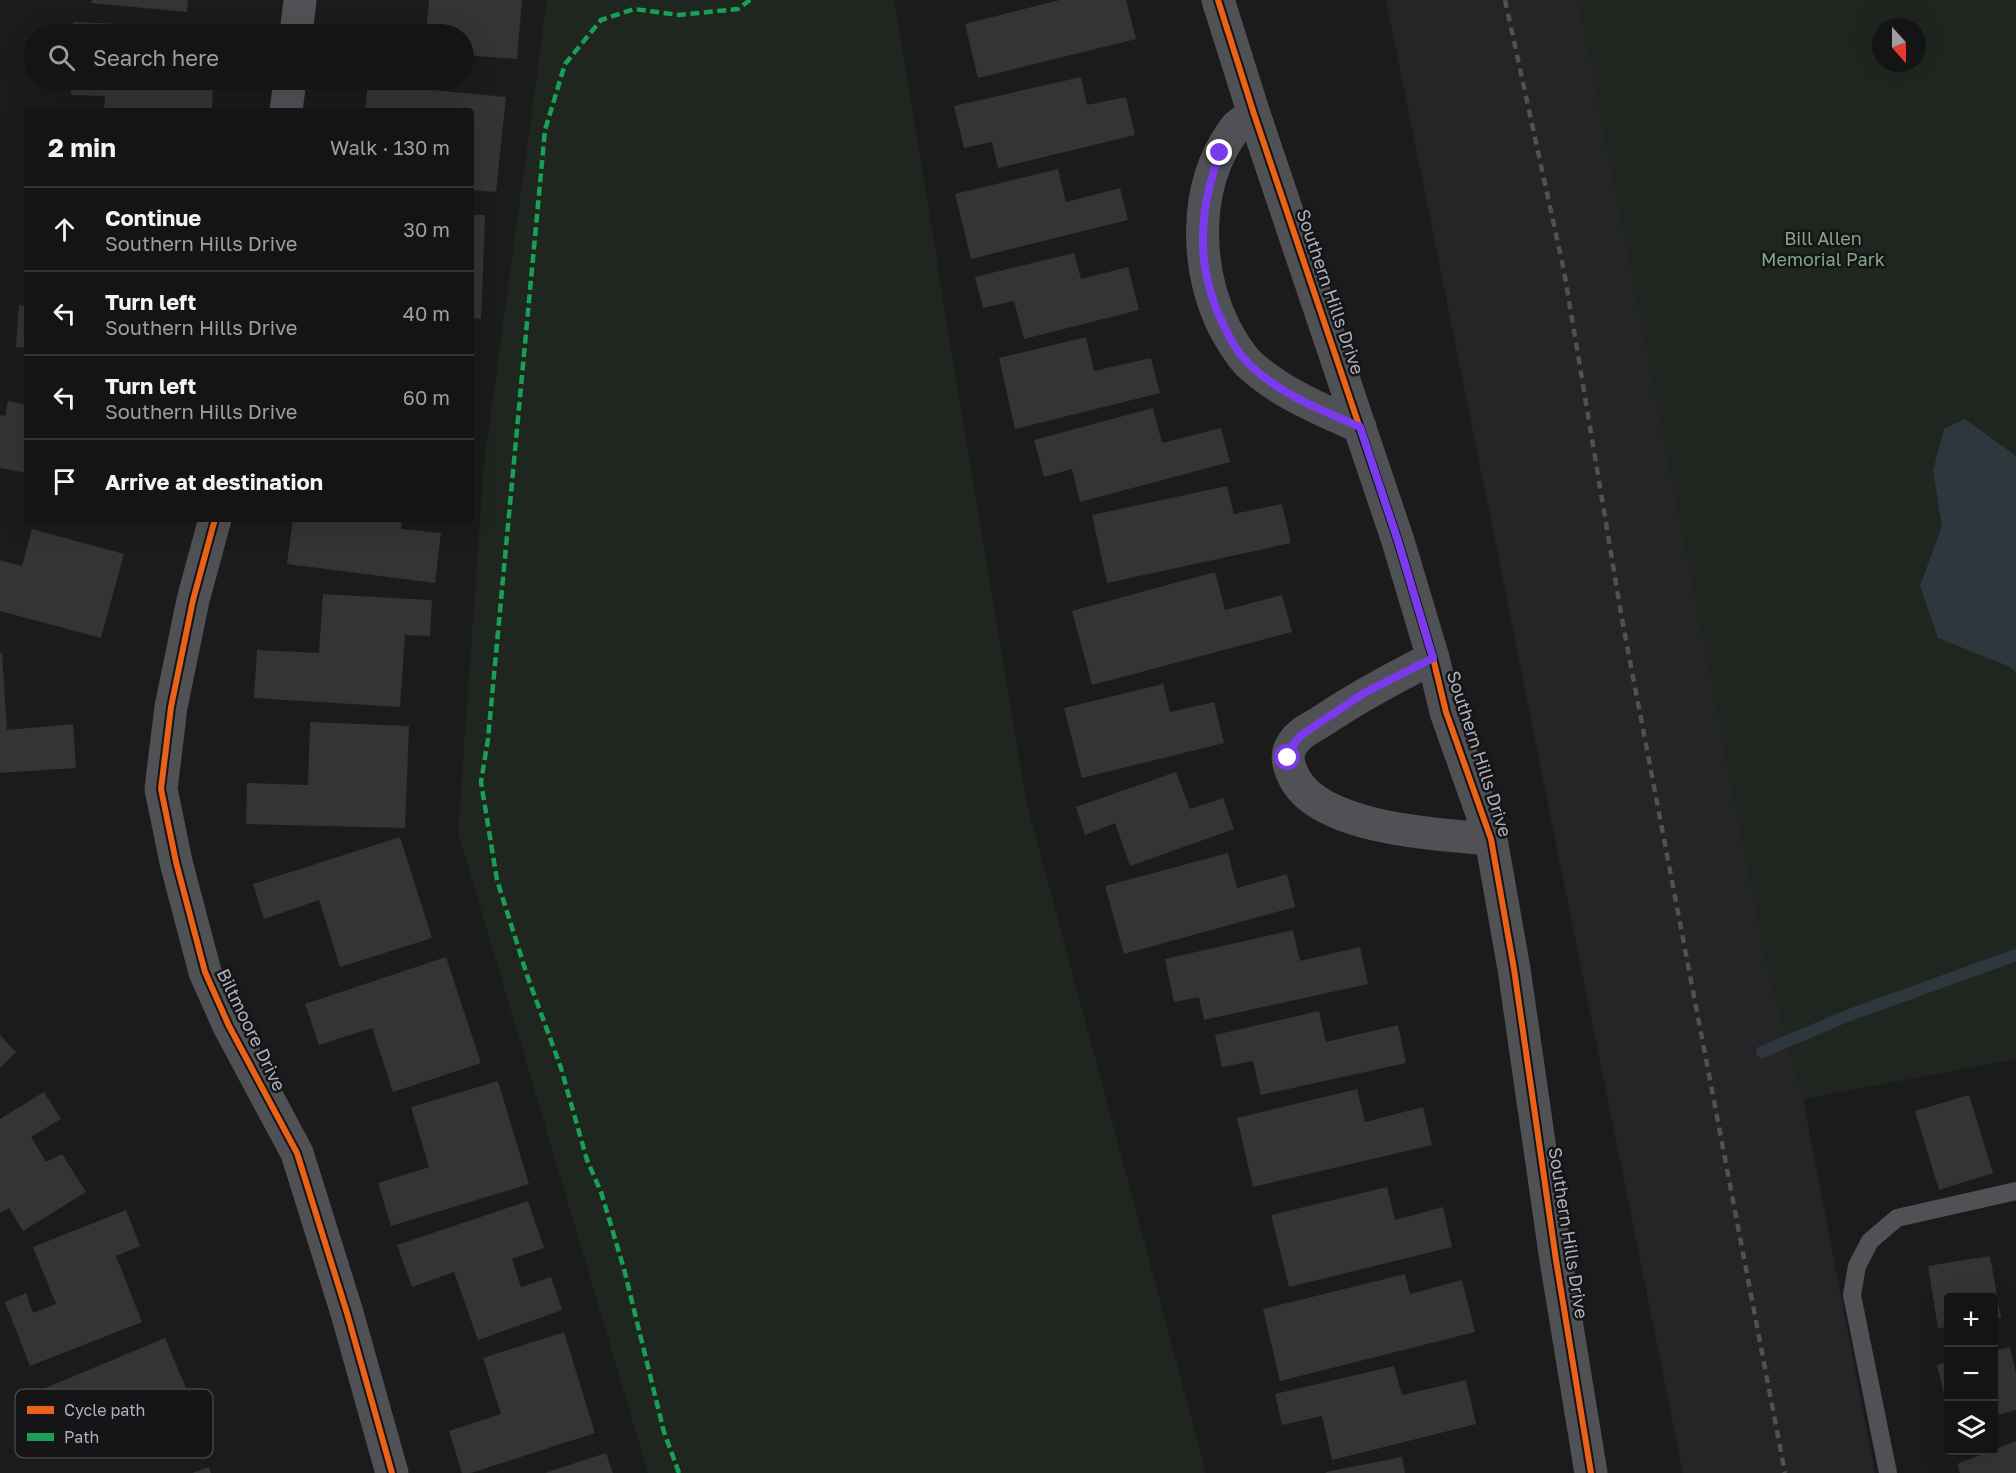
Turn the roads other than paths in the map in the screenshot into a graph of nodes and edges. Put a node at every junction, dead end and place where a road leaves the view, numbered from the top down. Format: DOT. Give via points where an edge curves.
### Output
graph roads {
  1 [pos="300,0"];
  2 [pos="1218,0"];
  3 [pos="297,24"];
  4 [pos="289,90"];
  5 [pos="286,108"];
  6 [pos="1254,114"];
  7 [pos="1360,427"];
  8 [pos="214,522"];
  9 [pos="1433,658"];
  10 [pos="1491,839"];
  11 [pos="2016,1191"];
  12 [pos="392,1473"];
  13 [pos="1591,1473"];
  14 [pos="1888,1473"];
  1 -- 3 [label="street"];
  2 -- 6 [label="street, Southern Hills Drive"];
  4 -- 5 [label="street"];
  6 -- 7 [label="street, Southern Hills Drive"];
  6 -- 7 [label="street" via="1234,129 1211,180 1202,234 1209,290 1231,340 1248,363 1286,392"];
  7 -- 9 [label="street, Southern Hills Drive"];
  8 -- 12 [label="street, Biltmoore Drive" via="171,707 161,789 205,972 297,1154"];
  9 -- 10 [label="street, Southern Hills Drive" via="1446,712"];
  9 -- 10 [label="street, Southern Hills Drive" via="1364,693 1300,736 1290,749 1289,767 1308,796 1345,814 1408,831"];
  10 -- 13 [label="street, Southern Hills Drive"];
  11 -- 14 [label="lane" via="1897,1218 1870,1241 1857,1266 1852,1295"];
}
